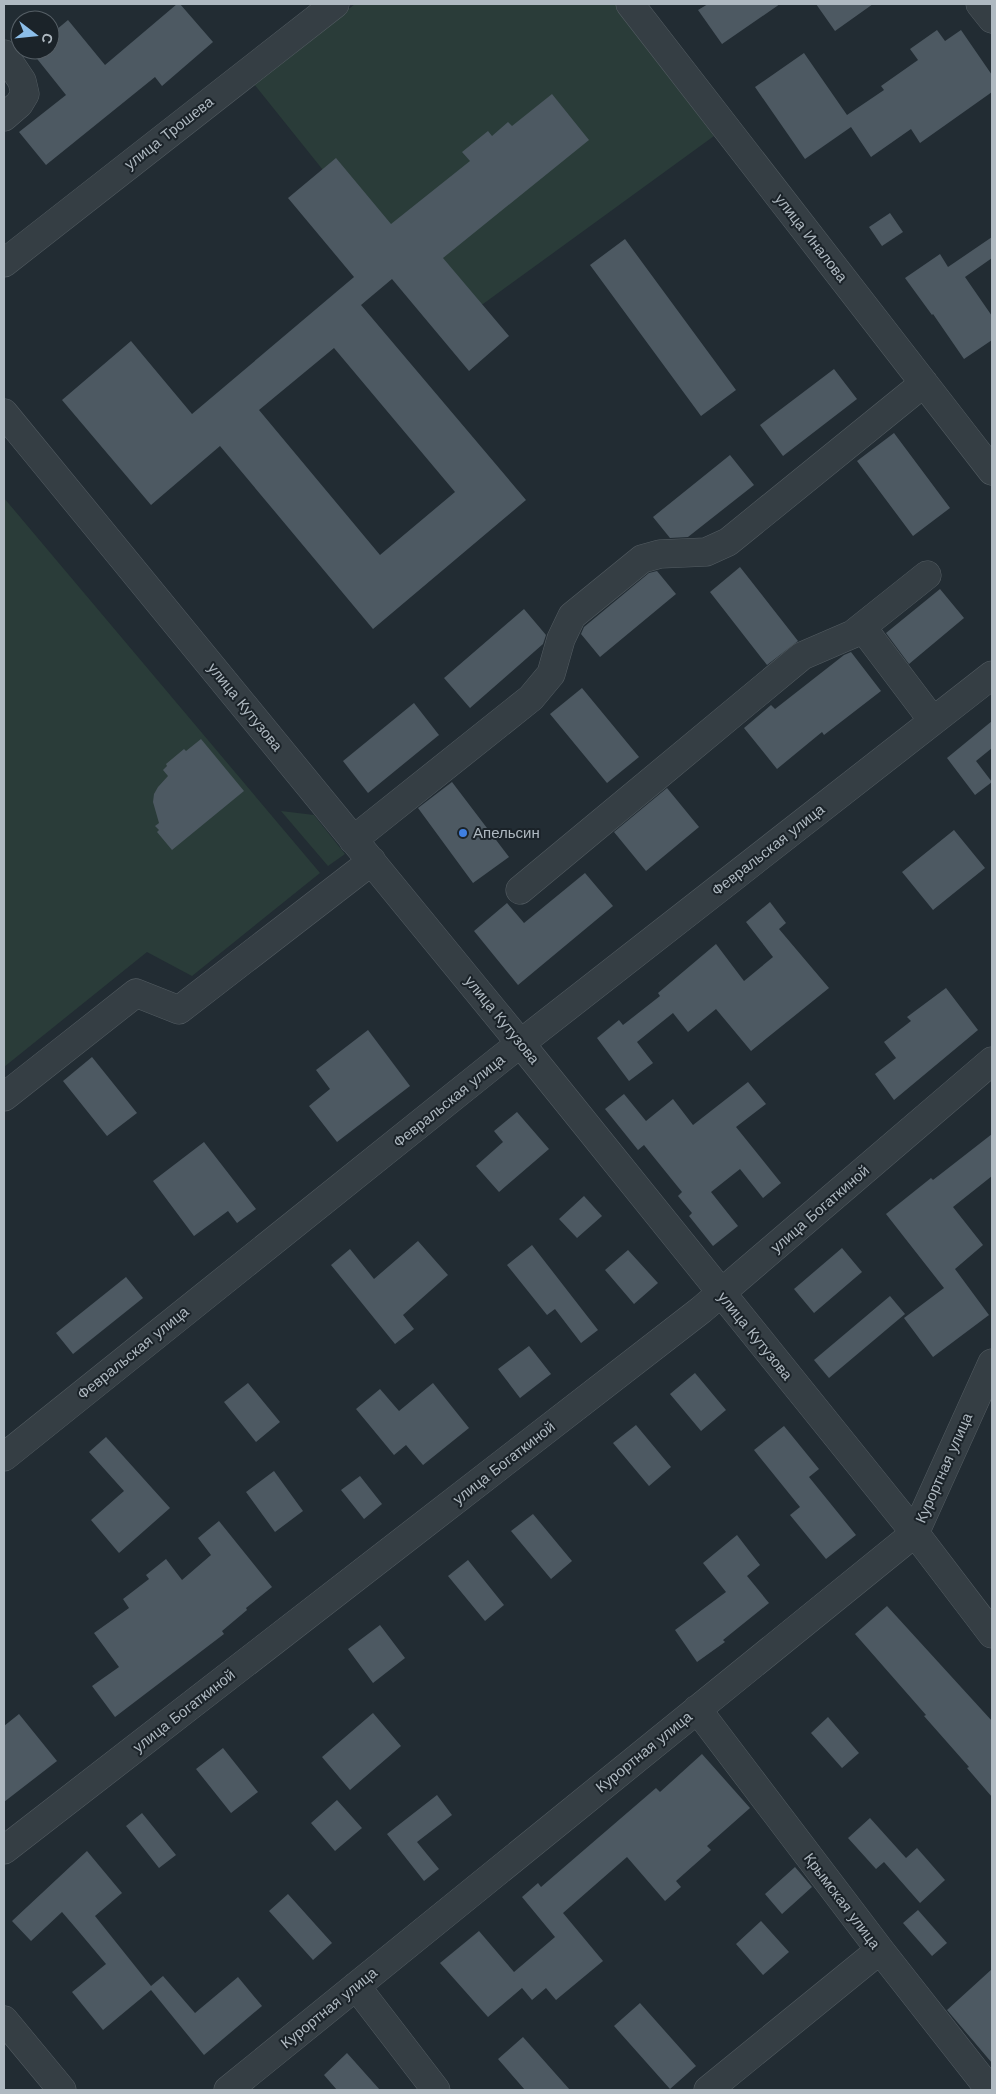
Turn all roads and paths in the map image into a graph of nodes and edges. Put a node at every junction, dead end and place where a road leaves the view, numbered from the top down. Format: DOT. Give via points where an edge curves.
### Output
graph roads {
  1 [pos="335,4"];
  2 [pos="630,4"];
  3 [pos="980,4"];
  4 [pos="992,19"];
  5 [pos="4,54"];
  6 [pos="4,117"];
  7 [pos="4,263"];
  8 [pos="924,383"];
  9 [pos="4,413"];
  10 [pos="992,471"];
  11 [pos="927,575"];
  12 [pos="862,627"];
  13 [pos="992,675"];
  14 [pos="933,721"];
  15 [pos="353,840"];
  16 [pos="372,861"];
  17 [pos="520,890"];
  18 [pos="521,1044"];
  19 [pos="992,1061"];
  20 [pos="4,1097"];
  21 [pos="721,1294"];
  22 [pos="992,1362"];
  23 [pos="4,1457"];
  24 [pos="915,1533"];
  25 [pos="992,1634"];
  26 [pos="696,1709"];
  27 [pos="4,1850"];
  28 [pos="880,1950"];
  29 [pos="356,1986"];
  30 [pos="4,2020"];
  31 [pos="62,2090"];
  32 [pos="228,2090"];
  33 [pos="436,2090"];
  34 [pos="708,2090"];
  35 [pos="990,2090"];
  1 -- 7 [label="street, улица Трошева"];
  2 -- 8 [label="street, улица Иналова"];
  3 -- 4 [label="street"];
  5 -- 6 [label="street" via="22,81 25,94"];
  8 -- 10 [label="street, улица Иналова"];
  8 -- 15 [label="street" via="728,542 706,552 660,554 642,559 572,616 561,639 551,674 532,698"];
  9 -- 15 [label="street, улица Кутузова"];
  11 -- 12 [label="street"];
  12 -- 14 [label="street"];
  12 -- 17 [label="street" via="802,656"];
  13 -- 14 [label="street, Февральская улица"];
  14 -- 18 [label="street, Февральская улица"];
  15 -- 16 [label="street, улица Кутузова"];
  16 -- 18 [label="street, улица Кутузова"];
  16 -- 20 [label="street" via="179,1010 136,993"];
  18 -- 21 [label="street, улица Кутузова"];
  18 -- 23 [label="street, Февральская улица"];
  19 -- 21 [label="street, улица Богаткиной"];
  21 -- 24 [label="street, улица Кутузова"];
  21 -- 27 [label="street, улица Богаткиной"];
  22 -- 24 [label="street, Курортная улица"];
  24 -- 25 [label="street, улица Кутузова"];
  24 -- 26 [label="street, Курортная улица"];
  26 -- 28 [label="street, Крымская улица"];
  26 -- 29 [label="street, Курортная улица"];
  28 -- 34 [label="street"];
  28 -- 35 [label="street, Крымская улица"];
  29 -- 32 [label="street, Курортная улица"];
  29 -- 33 [label="street"];
  30 -- 31 [label="street"];
}
